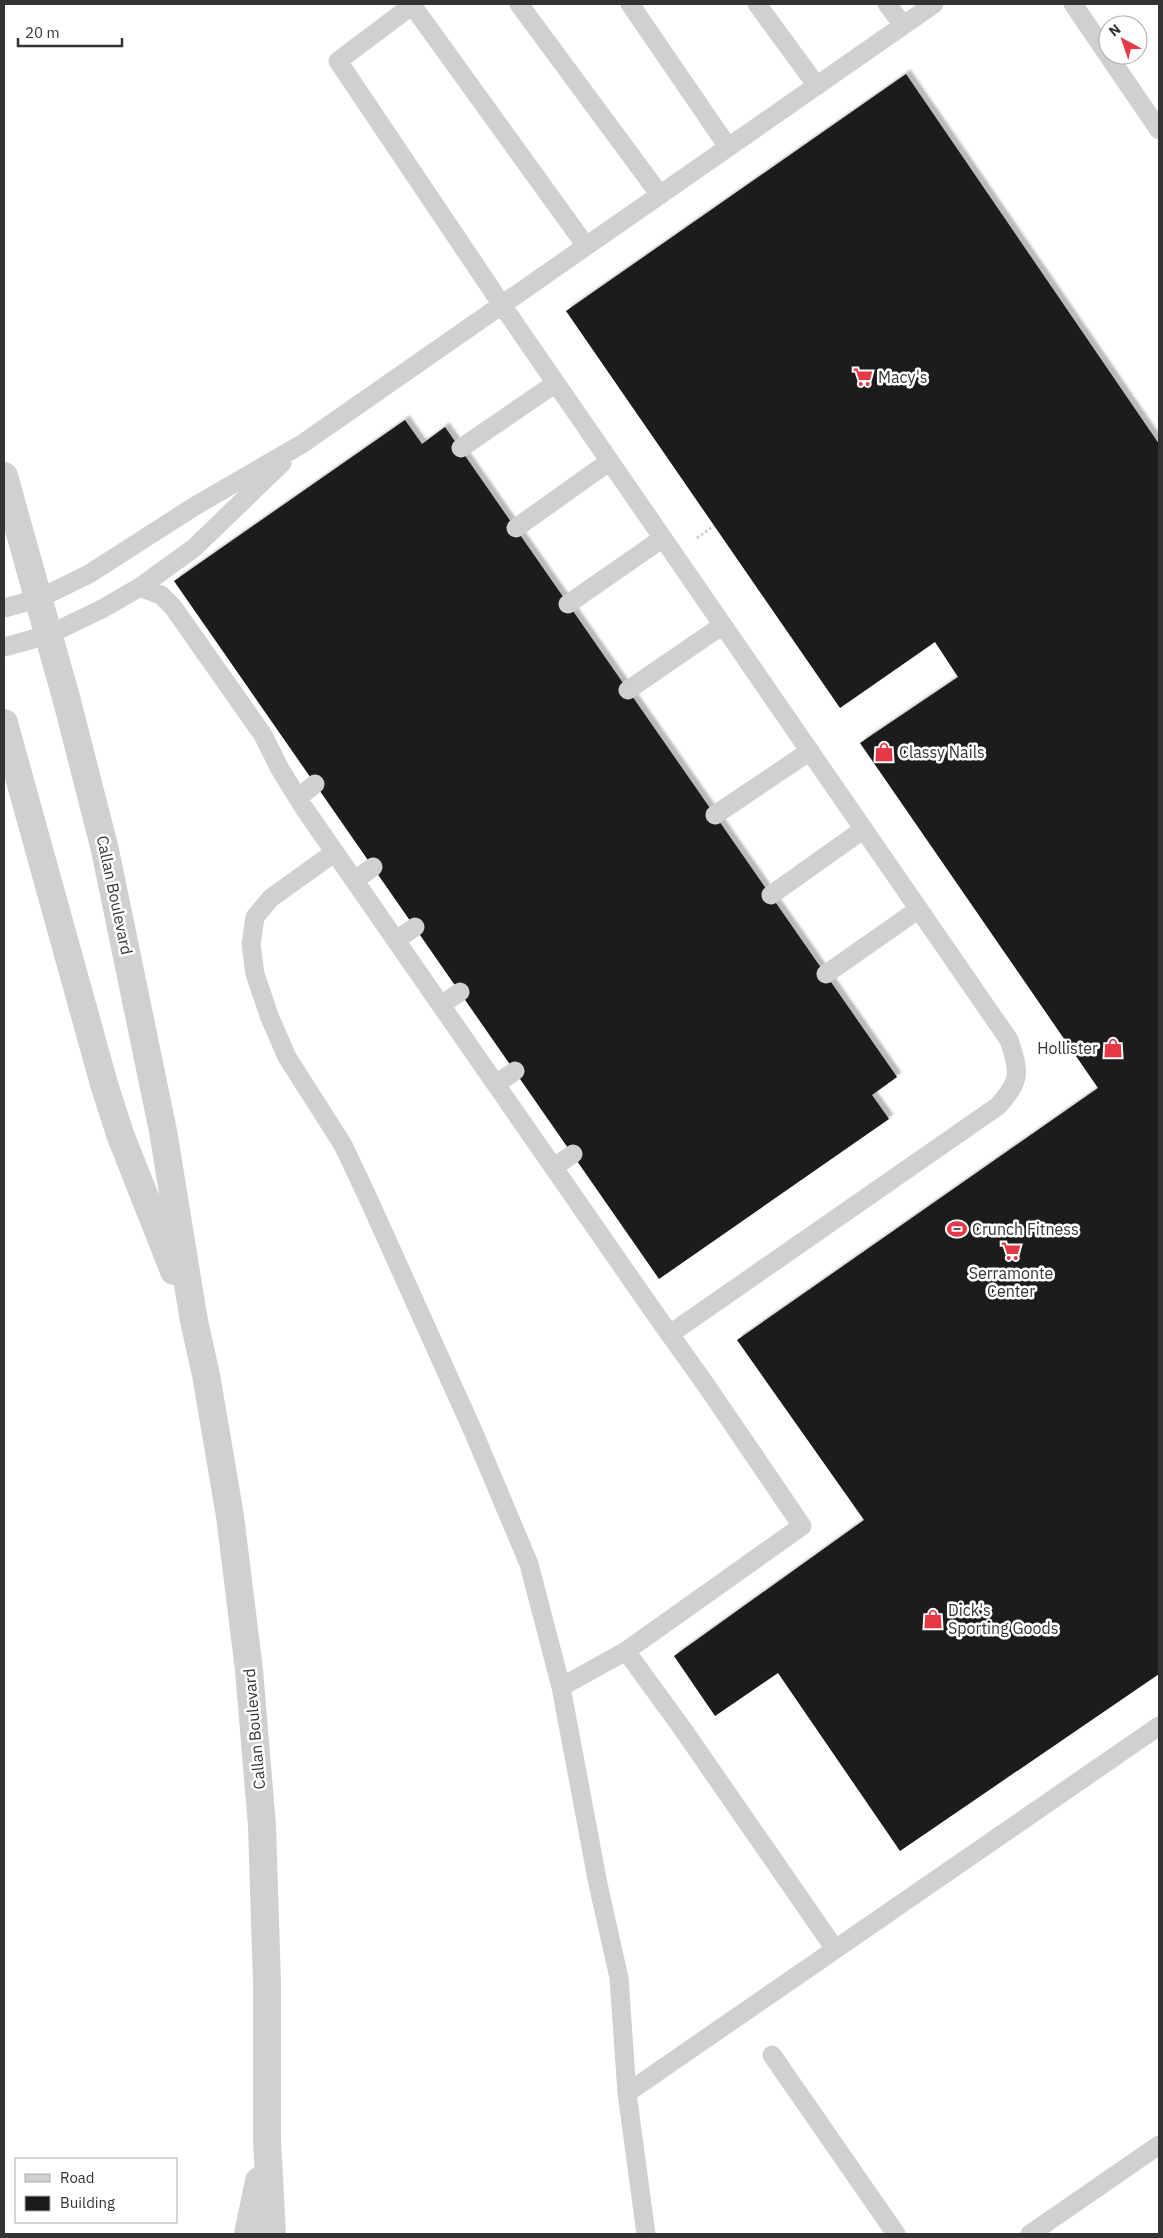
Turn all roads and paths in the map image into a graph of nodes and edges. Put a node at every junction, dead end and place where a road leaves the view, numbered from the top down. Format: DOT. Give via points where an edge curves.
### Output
graph roads {
  1 [pos="519,4"];
  2 [pos="630,4"];
  3 [pos="758,4"];
  4 [pos="888,4"];
  5 [pos="934,4"];
  6 [pos="1073,4"];
  7 [pos="413,5"];
  8 [pos="903,26"];
  9 [pos="817,86"];
  10 [pos="1159,130"];
  11 [pos="728,147"];
  12 [pos="660,195"];
  13 [pos="586,246"];
  14 [pos="502,305"];
  15 [pos="556,383"];
  16 [pos="302,444"];
  17 [pos="461,448"];
  18 [pos="610,461"];
  19 [pos="4,476"];
  20 [pos="516,528"];
  21 [pos="663,538"];
  22 [pos="140,587"];
  23 [pos="38,599"];
  24 [pos="568,604"];
  25 [pos="4,608"];
  26 [pos="723,625"];
  27 [pos="48,635"];
  28 [pos="4,647"];
  29 [pos="628,690"];
  30 [pos="4,723"];
  31 [pos="810,751"];
  32 [pos="315,784"];
  33 [pos="298,798"];
  34 [pos="715,815"];
  35 [pos="864,829"];
  36 [pos="335,852"];
  37 [pos="373,867"];
  38 [pos="355,880"];
  39 [pos="771,895"];
  40 [pos="919,910"];
  41 [pos="415,927"];
  42 [pos="396,940"];
  43 [pos="826,974"];
  44 [pos="460,992"];
  45 [pos="442,1005"];
  46 [pos="514,1071"];
  47 [pos="496,1084"];
  48 [pos="572,1154"];
  49 [pos="554,1167"];
  50 [pos="194,1322"];
  51 [pos="670,1334"];
  52 [pos="626,1651"];
  53 [pos="562,1687"];
  54 [pos="1159,1726"];
  55 [pos="835,1949"];
  56 [pos="772,2055"];
  57 [pos="627,2094"];
  58 [pos="267,2140"];
  59 [pos="1159,2145"];
  60 [pos="248,2234"];
  61 [pos="272,2234"];
  62 [pos="646,2234"];
  63 [pos="896,2234"];
  64 [pos="1030,2234"];
  1 -- 12 [label="lane"];
  2 -- 11 [label="lane"];
  3 -- 9 [label="lane"];
  4 -- 8 [label="lane"];
  5 -- 8 [label="lane"];
  6 -- 10 [label="lane"];
  7 -- 13 [label="lane"];
  7 -- 14 [label="lane" via="338,61"];
  8 -- 9 [label="lane"];
  9 -- 11 [label="lane"];
  11 -- 12 [label="lane"];
  12 -- 13 [label="lane"];
  13 -- 14 [label="lane"];
  14 -- 15 [label="lane"];
  14 -- 16 [label="lane"];
  15 -- 17 [label="lane"];
  15 -- 18 [label="lane"];
  16 -- 22 [label="lane" via="194,548"];
  16 -- 23 [label="lane" via="195,506 89,574"];
  18 -- 20 [label="lane"];
  18 -- 21 [label="lane"];
  19 -- 23 [label="street, Callan Boulevard"];
  21 -- 24 [label="lane"];
  21 -- 26 [label="lane"];
  22 -- 27 [label="lane"];
  22 -- 33 [label="lane" via="161,595 173,607 263,735"];
  23 -- 25 [label="lane"];
  23 -- 27 [label="street, Callan Boulevard"];
  26 -- 29 [label="lane"];
  26 -- 31 [label="lane"];
  27 -- 28 [label="lane"];
  27 -- 50 [label="street, Callan Boulevard" via="106,850 163,1131"];
  30 -- 50 [label="street, Callan Boulevard" via="120,1134"];
  31 -- 34 [label="lane"];
  31 -- 35 [label="lane"];
  32 -- 33 [label="lane"];
  33 -- 36 [label="lane"];
  35 -- 39 [label="lane"];
  35 -- 40 [label="lane"];
  36 -- 38 [label="lane"];
  36 -- 53 [label="lane" via="270,898 255,917 251,944 255,974 287,1057 343,1145 473,1431 529,1564"];
  37 -- 38 [label="lane"];
  38 -- 42 [label="lane"];
  40 -- 43 [label="lane"];
  40 -- 51 [label="lane" via="1009,1040 1017,1066 1014,1088 998,1106"];
  41 -- 42 [label="lane"];
  42 -- 45 [label="lane"];
  44 -- 45 [label="lane"];
  45 -- 47 [label="lane"];
  46 -- 47 [label="lane"];
  47 -- 49 [label="lane"];
  48 -- 49 [label="lane"];
  49 -- 51 [label="lane"];
  50 -- 58 [label="street, Callan Boulevard" via="230,1516 250,1680 265,1904"];
  51 -- 52 [label="lane" via="802,1526"];
  52 -- 53 [label="lane"];
  52 -- 55 [label="lane"];
  53 -- 57 [label="lane" via="618,1978"];
  54 -- 55 [label="lane"];
  55 -- 57 [label="lane"];
  56 -- 63 [label="lane"];
  57 -- 62 [label="lane"];
  58 -- 60 [label="street, Callan Boulevard"];
  58 -- 61 [label="street, Callan Boulevard"];
  59 -- 64 [label="lane"];
}
